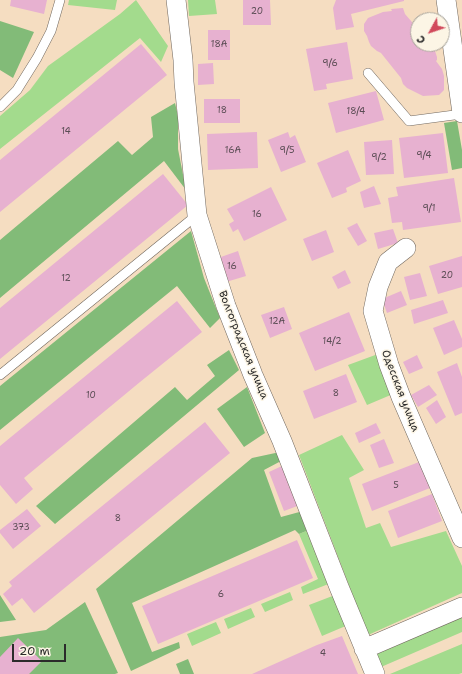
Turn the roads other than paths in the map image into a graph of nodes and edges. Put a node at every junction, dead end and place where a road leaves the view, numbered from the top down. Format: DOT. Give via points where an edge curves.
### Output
graph roads {
  1 [pos="60,0"];
  2 [pos="176,0"];
  3 [pos="446,0"];
  4 [pos="368,73"];
  5 [pos="0,107"];
  6 [pos="462,113"];
  7 [pos="197,215"];
  8 [pos="406,248"];
  9 [pos="0,375"];
  10 [pos="462,538"];
  11 [pos="462,607"];
  12 [pos="364,649"];
  13 [pos="375,674"];
  1 -- 5 [label="lane" via="51,31 37,58 17,90"];
  2 -- 7 [label="street, Волгоградская улица"];
  3 -- 6 [label="street"];
  4 -- 6 [label="lane" via="409,121"];
  7 -- 9 [label="lane"];
  7 -- 12 [label="street, Волгоградская улица" via="226,306"];
  8 -- 10 [label="street, Одесская улица" via="388,262 372,311 401,397"];
  11 -- 12 [label="street"];
  12 -- 13 [label="street, Волгоградская улица"];
}
